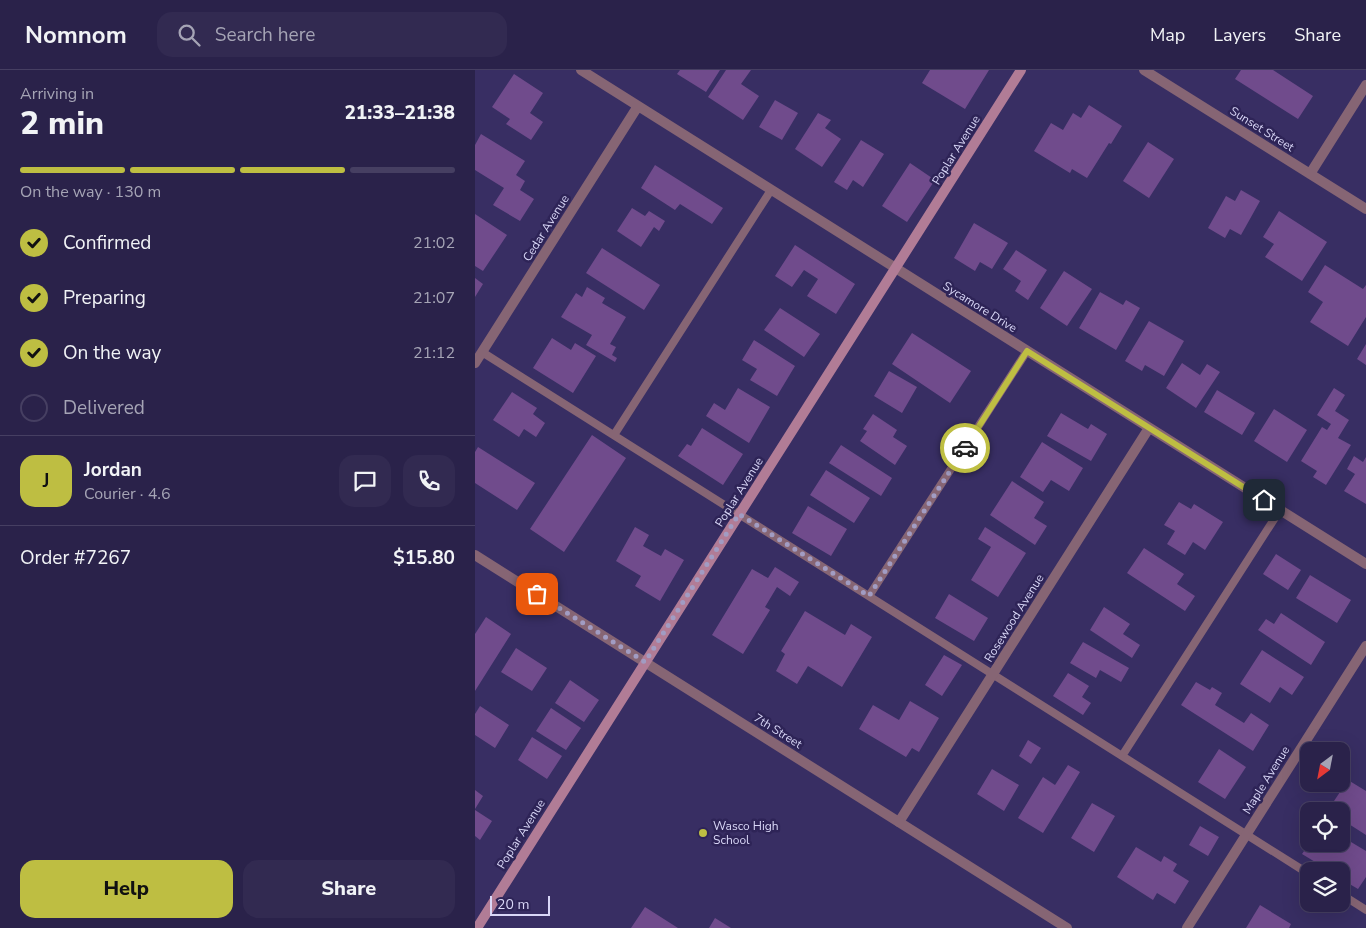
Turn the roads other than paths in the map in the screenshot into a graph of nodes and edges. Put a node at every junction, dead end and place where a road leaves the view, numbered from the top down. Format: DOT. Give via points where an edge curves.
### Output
graph roads {
  1 [pos="581,70"];
  2 [pos="1021,70"];
  3 [pos="1144,70"];
  4 [pos="1366,85"];
  5 [pos="638,106"];
  6 [pos="1310,174"];
  7 [pos="771,190"];
  8 [pos="1366,209"];
  9 [pos="895,268"];
  10 [pos="1027,351"];
  11 [pos="482,352"];
  12 [pos="475,363"];
  13 [pos="1149,428"];
  14 [pos="613,435"];
  15 [pos="1280,510"];
  16 [pos="739,514"];
  17 [pos="475,555"];
  18 [pos="1366,564"];
  19 [pos="869,596"];
  20 [pos="1366,646"];
  21 [pos="645,662"];
  22 [pos="993,675"];
  23 [pos="1122,756"];
  24 [pos="899,822"];
  25 [pos="1246,835"];
  26 [pos="1300,868"];
  27 [pos="1350,900"];
  28 [pos="1366,910"];
  29 [pos="477,928"];
  30 [pos="1067,928"];
  31 [pos="1187,928"];
  1 -- 5 [label="street, Sycamore Drive"];
  2 -- 9 [label="main road, Poplar Avenue"];
  3 -- 6 [label="street, Sunset Street"];
  4 -- 6 [label="street"];
  5 -- 7 [label="street, Sycamore Drive"];
  5 -- 11 [label="street, Cedar Avenue"];
  6 -- 8 [label="street, Sunset Street"];
  7 -- 9 [label="street, Sycamore Drive"];
  7 -- 14 [label="lane"];
  9 -- 10 [label="street, Sycamore Drive"];
  9 -- 16 [label="main road, Poplar Avenue"];
  10 -- 13 [label="street, Sycamore Drive"];
  10 -- 19 [label="lane"];
  11 -- 12 [label="street, Cedar Avenue"];
  11 -- 14 [label="lane"];
  13 -- 15 [label="street, Sycamore Drive"];
  13 -- 22 [label="street, Rosewood Avenue"];
  14 -- 16 [label="lane"];
  15 -- 18 [label="street, Sycamore Drive"];
  15 -- 23 [label="lane"];
  16 -- 19 [label="lane"];
  16 -- 21 [label="main road, Poplar Avenue"];
  17 -- 21 [label="street, 7th Street"];
  19 -- 22 [label="lane"];
  20 -- 25 [label="street, Maple Avenue"];
  21 -- 24 [label="street, 7th Street"];
  21 -- 29 [label="main road, Poplar Avenue"];
  22 -- 23 [label="lane"];
  22 -- 24 [label="street, Rosewood Avenue"];
  23 -- 25 [label="lane"];
  24 -- 30 [label="street, 7th Street"];
  25 -- 26 [label="lane"];
  25 -- 31 [label="street, Maple Avenue"];
  27 -- 28 [label="lane"];
}
